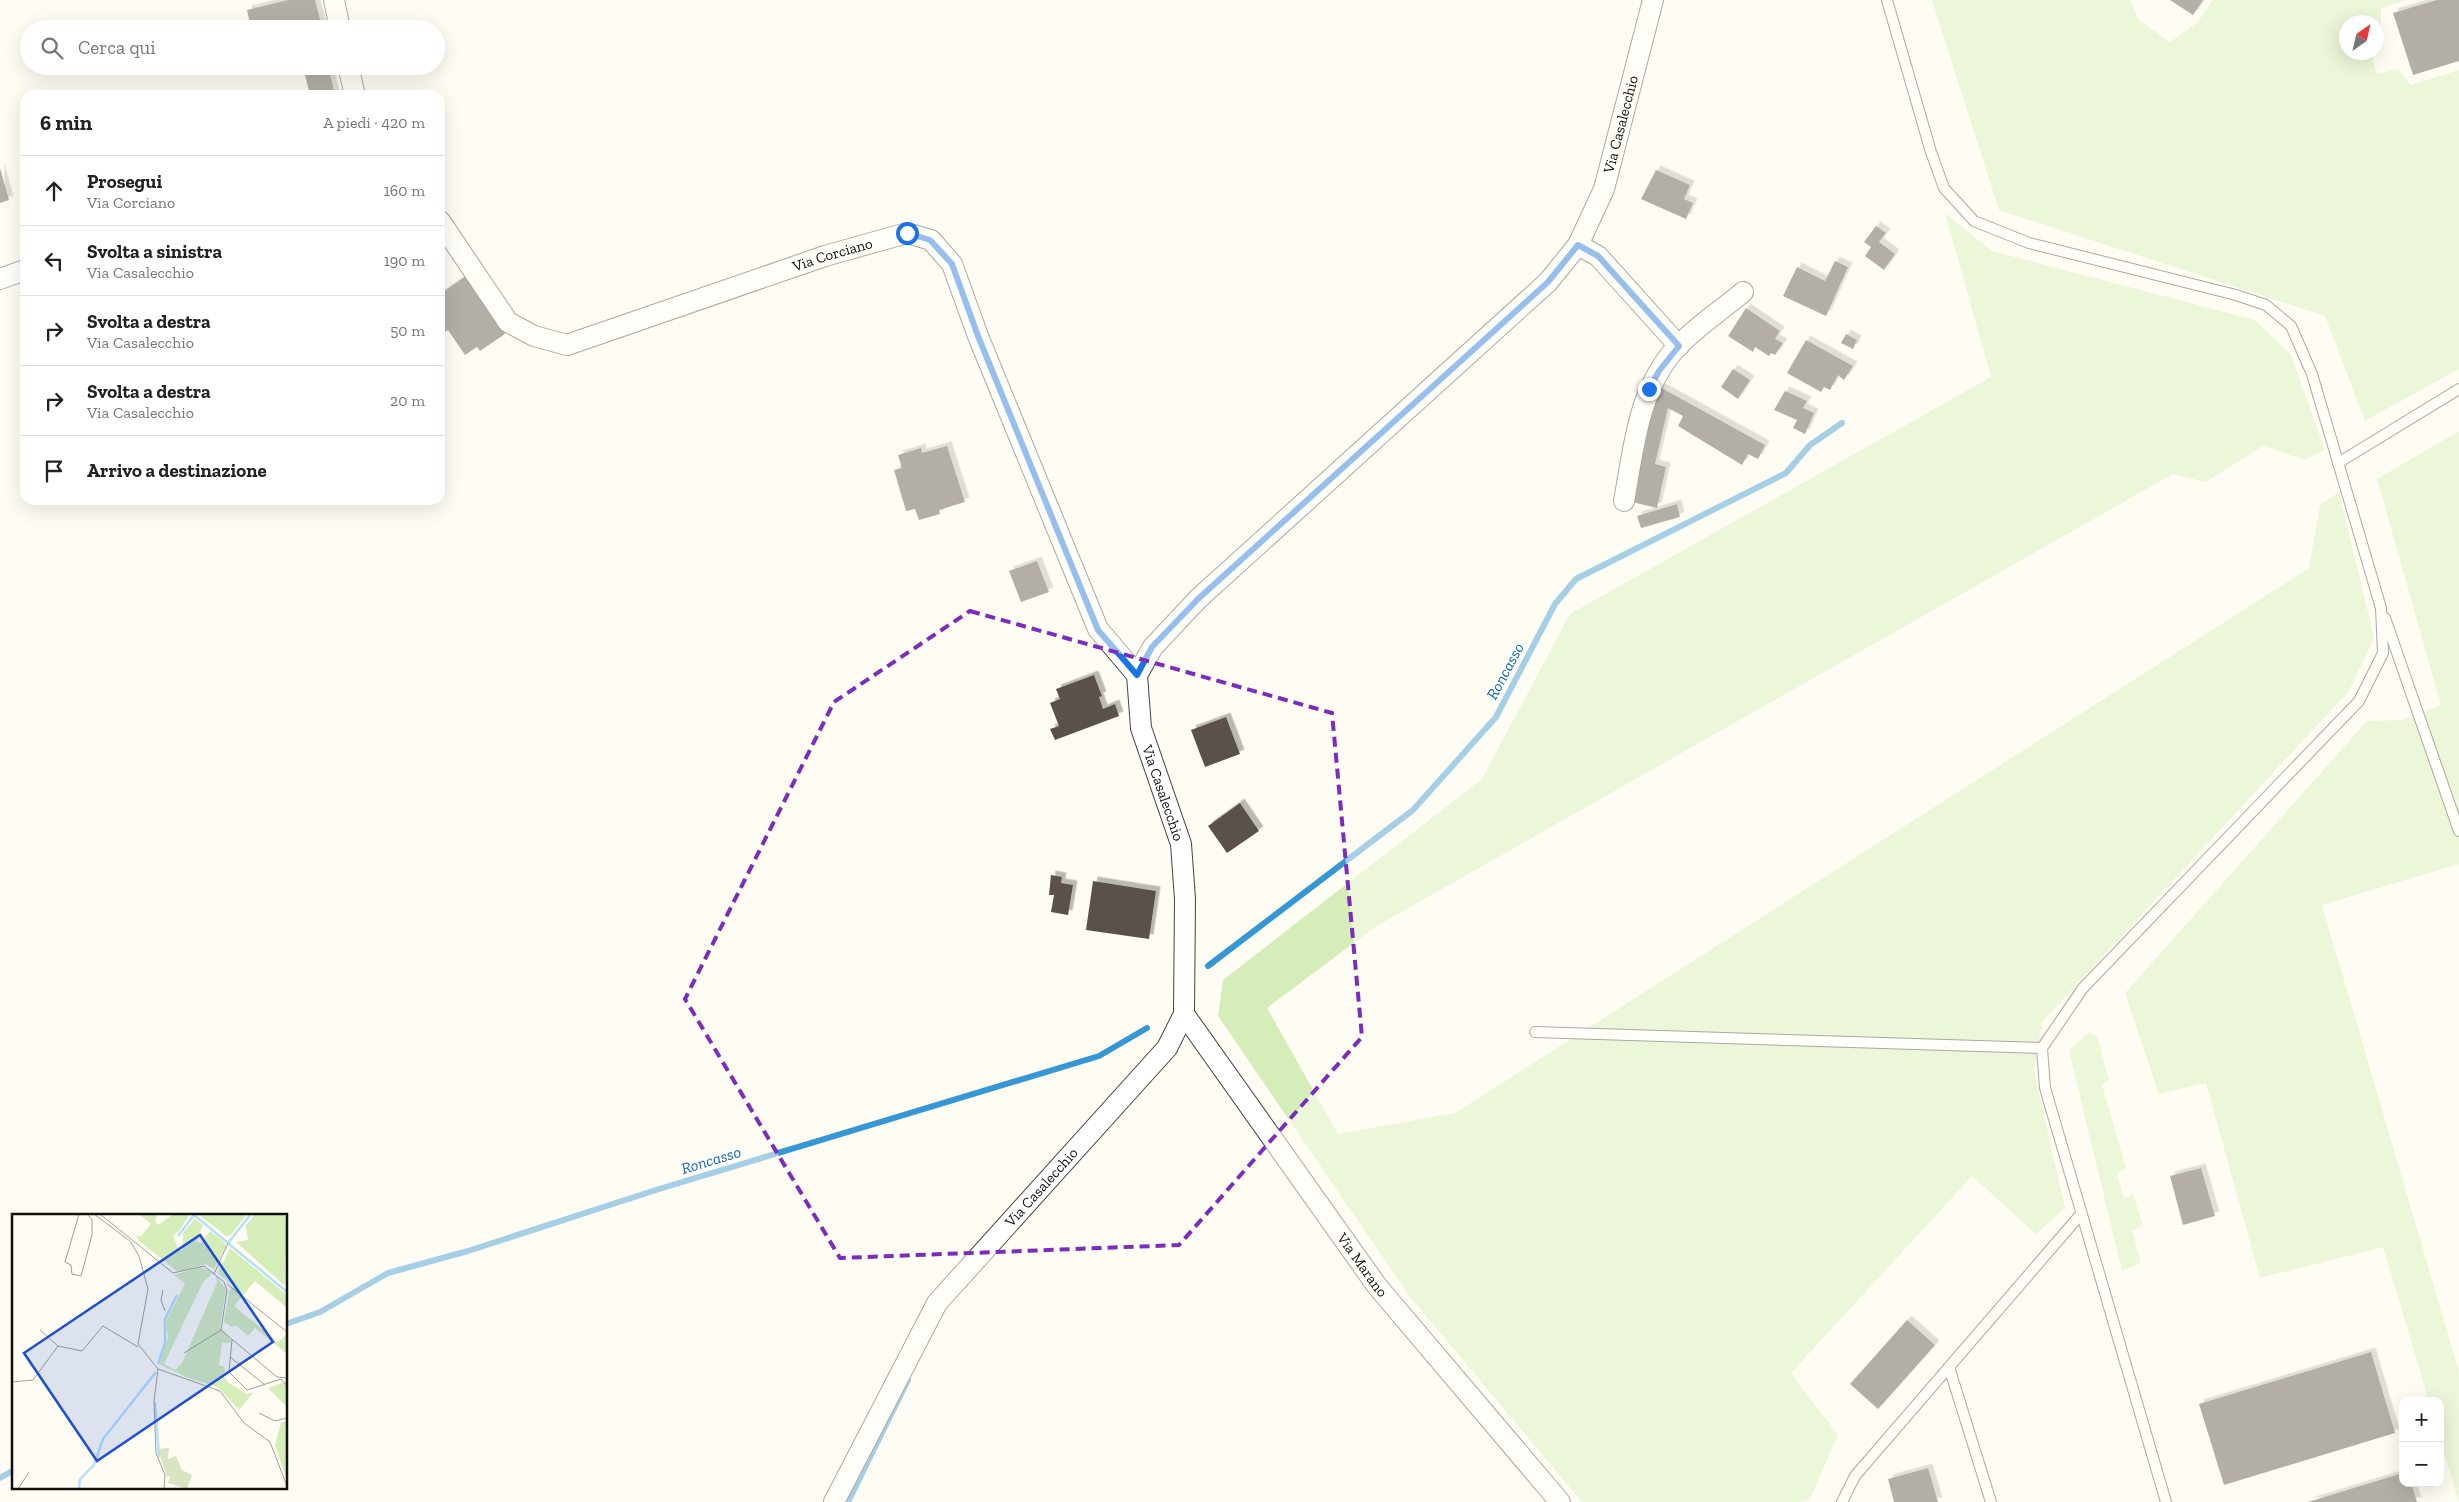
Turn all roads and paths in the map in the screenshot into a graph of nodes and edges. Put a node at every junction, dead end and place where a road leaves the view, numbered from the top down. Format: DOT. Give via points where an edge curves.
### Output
graph roads {
  1 [pos="334,0"];
  2 [pos="1653,0"];
  3 [pos="1888,0"];
  4 [pos="338,20"];
  5 [pos="350,75"];
  6 [pos="353,90"];
  7 [pos="445,228"];
  8 [pos="1578,245"];
  9 [pos="20,272"];
  10 [pos="0,279"];
  11 [pos="1743,292"];
  12 [pos="1679,346"];
  13 [pos="2459,389"];
  14 [pos="2338,463"];
  15 [pos="1624,501"];
  16 [pos="2381,608"];
  17 [pos="1137,675"];
  18 [pos="2459,831"];
  19 [pos="1184,1014"];
  20 [pos="1535,1032"];
  21 [pos="2042,1048"];
  22 [pos="2081,1214"];
  23 [pos="1949,1367"];
  24 [pos="834,1502"];
  25 [pos="1560,1502"];
  26 [pos="1842,1502"];
  27 [pos="1991,1502"];
  28 [pos="2166,1502"];
  1 -- 4 [label="street"];
  2 -- 8 [label="street, Via Casalecchio" via="1604,189"];
  3 -- 14 [label="lane" via="1944,188 1974,221 2029,242 2266,305 2291,326 2312,374"];
  5 -- 6 [label="street"];
  7 -- 17 [label="street, Via Corciano" via="508,322 534,336 567,345 825,256 907,233 930,240 952,264 978,336 1098,630"];
  8 -- 12 [label="street" via="1598,256"];
  8 -- 17 [label="street, Via Casalecchio" via="1548,282 1198,599 1152,647"];
  9 -- 10 [label="street"];
  11 -- 12 [label="street"];
  12 -- 15 [label="street" via="1659,371 1640,414"];
  13 -- 14 [label="lane"];
  14 -- 16 [label="lane"];
  16 -- 18 [label="lane"];
  16 -- 21 [label="lane" via="2383,653 2359,700 2082,988"];
  17 -- 19 [label="street, Via Casalecchio" via="1141,728 1181,844 1185,899"];
  19 -- 24 [label="street, Via Casalecchio" via="1167,1048 937,1303"];
  19 -- 25 [label="street, Via Marano" via="1377,1286"];
  20 -- 21 [label="lane"];
  21 -- 22 [label="lane" via="2045,1088"];
  22 -- 23 [label="lane"];
  22 -- 28 [label="lane"];
  23 -- 26 [label="lane" via="1855,1476"];
  23 -- 27 [label="lane"];
}
